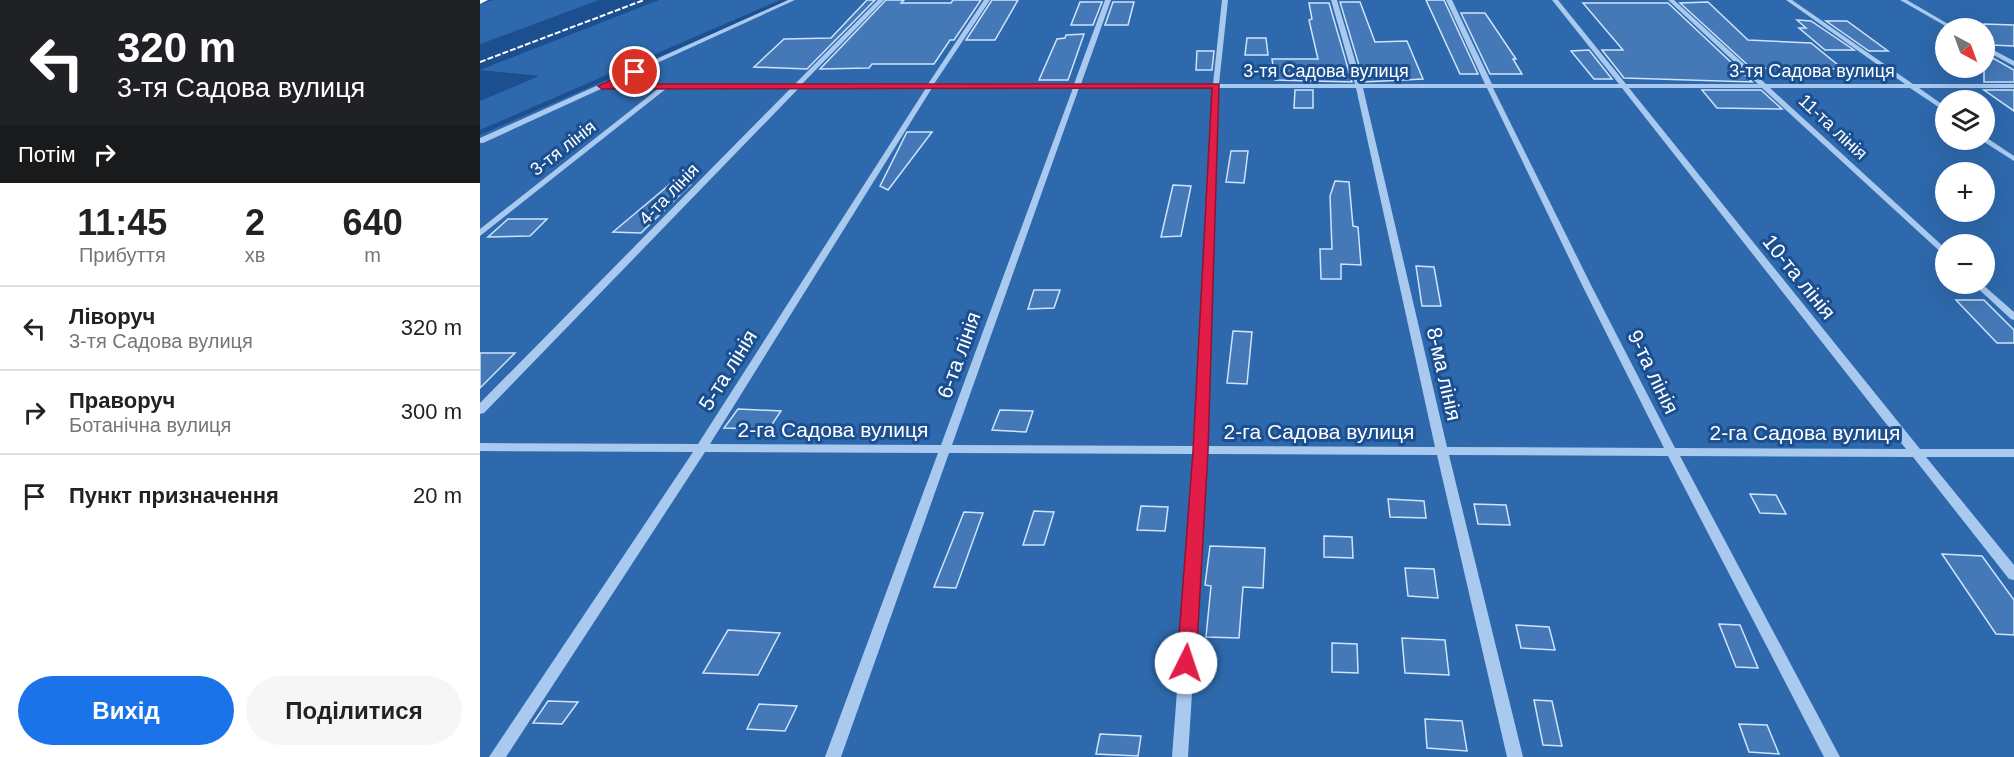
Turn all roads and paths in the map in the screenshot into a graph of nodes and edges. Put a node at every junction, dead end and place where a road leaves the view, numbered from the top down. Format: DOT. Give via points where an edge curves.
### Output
graph roads {
  1 [pos="792,0"];
  2 [pos="881,0"];
  3 [pos="987,0"];
  4 [pos="1108,0"];
  5 [pos="1225,0"];
  6 [pos="1334,0"];
  7 [pos="1449,0"];
  8 [pos="1555,0"];
  9 [pos="1671,0"];
  10 [pos="1789,0"];
  11 [pos="1903,0"];
  12 [pos="1935,18"];
  13 [pos="1995,53"];
  14 [pos="2014,64"];
  15 [pos="602,86"];
  16 [pos="665,86"];
  17 [pos="796,86"];
  18 [pos="930,86"];
  19 [pos="1077,86"];
  20 [pos="1216,86"];
  21 [pos="1359,86"];
  22 [pos="1488,86"];
  23 [pos="1623,86"];
  24 [pos="1764,86"];
  25 [pos="1911,86"];
  26 [pos="2014,86"];
  27 [pos="1935,102"];
  28 [pos="480,141"];
  29 [pos="1995,146"];
  30 [pos="2014,159"];
  31 [pos="480,233"];
  32 [pos="1935,244"];
  33 [pos="1988,294"];
  34 [pos="2014,317"];
  35 [pos="480,410"];
  36 [pos="480,447"];
  37 [pos="701,448"];
  38 [pos="946,450"];
  39 [pos="1201,451"];
  40 [pos="1442,452"];
  41 [pos="1671,452"];
  42 [pos="1916,453"];
  43 [pos="2014,453"];
  44 [pos="2014,575"];
  45 [pos="497,757"];
  46 [pos="833,757"];
  47 [pos="1180,757"];
  48 [pos="1515,757"];
  49 [pos="1832,757"];
  1 -- 15 [label="street"];
  2 -- 17 [label="street, 4-та лінія"];
  3 -- 18 [label="street, 5-та лінія"];
  4 -- 19 [label="street, 6-та лінія"];
  5 -- 20 [label="street"];
  6 -- 21 [label="street, 8-ма лінія"];
  7 -- 22 [label="street, 9-та лінія"];
  8 -- 23 [label="street, 10-та лінія"];
  9 -- 24 [label="street, 11-та лінія"];
  10 -- 25 [label="street"];
  11 -- 12 [label="street"];
  13 -- 14 [label="street"];
  15 -- 16 [label="street, 3-тя Садова вулиця"];
  15 -- 28 [label="street"];
  16 -- 17 [label="street, 3-тя Садова вулиця"];
  16 -- 31 [label="street, 3-тя лінія"];
  17 -- 18 [label="street, 3-тя Садова вулиця"];
  17 -- 35 [label="street, 4-та лінія"];
  18 -- 19 [label="street, 3-тя Садова вулиця"];
  18 -- 37 [label="street, 5-та лінія"];
  19 -- 20 [label="street, 3-тя Садова вулиця"];
  19 -- 38 [label="street, 6-та лінія"];
  20 -- 21 [label="street, 3-тя Садова вулиця"];
  20 -- 39 [label="street"];
  21 -- 22 [label="street, 3-тя Садова вулиця"];
  21 -- 40 [label="street, 8-ма лінія"];
  22 -- 23 [label="street, 3-тя Садова вулиця"];
  22 -- 41 [label="street, 9-та лінія"];
  23 -- 24 [label="street, 3-тя Садова вулиця"];
  23 -- 42 [label="street, 10-та лінія"];
  24 -- 25 [label="street, 3-тя Садова вулиця"];
  24 -- 32 [label="street, 11-та лінія"];
  25 -- 26 [label="street, 3-тя Садова вулиця"];
  25 -- 27 [label="street"];
  29 -- 30 [label="street"];
  33 -- 34 [label="street"];
  36 -- 37 [label="street, 2-га Садова вулиця"];
  37 -- 38 [label="street, 2-га Садова вулиця"];
  37 -- 45 [label="street, 5-та лінія"];
  38 -- 39 [label="street, 2-га Садова вулиця"];
  38 -- 46 [label="street, 6-та лінія"];
  39 -- 40 [label="street, 2-га Садова вулиця"];
  39 -- 47 [label="street"];
  40 -- 41 [label="street, 2-га Садова вулиця"];
  40 -- 48 [label="street, 8-ма лінія"];
  41 -- 42 [label="street, 2-га Садова вулиця"];
  41 -- 49 [label="street, 9-та лінія"];
  42 -- 43 [label="street, 2-га Садова вулиця"];
  42 -- 44 [label="street, 10-та лінія"];
}
